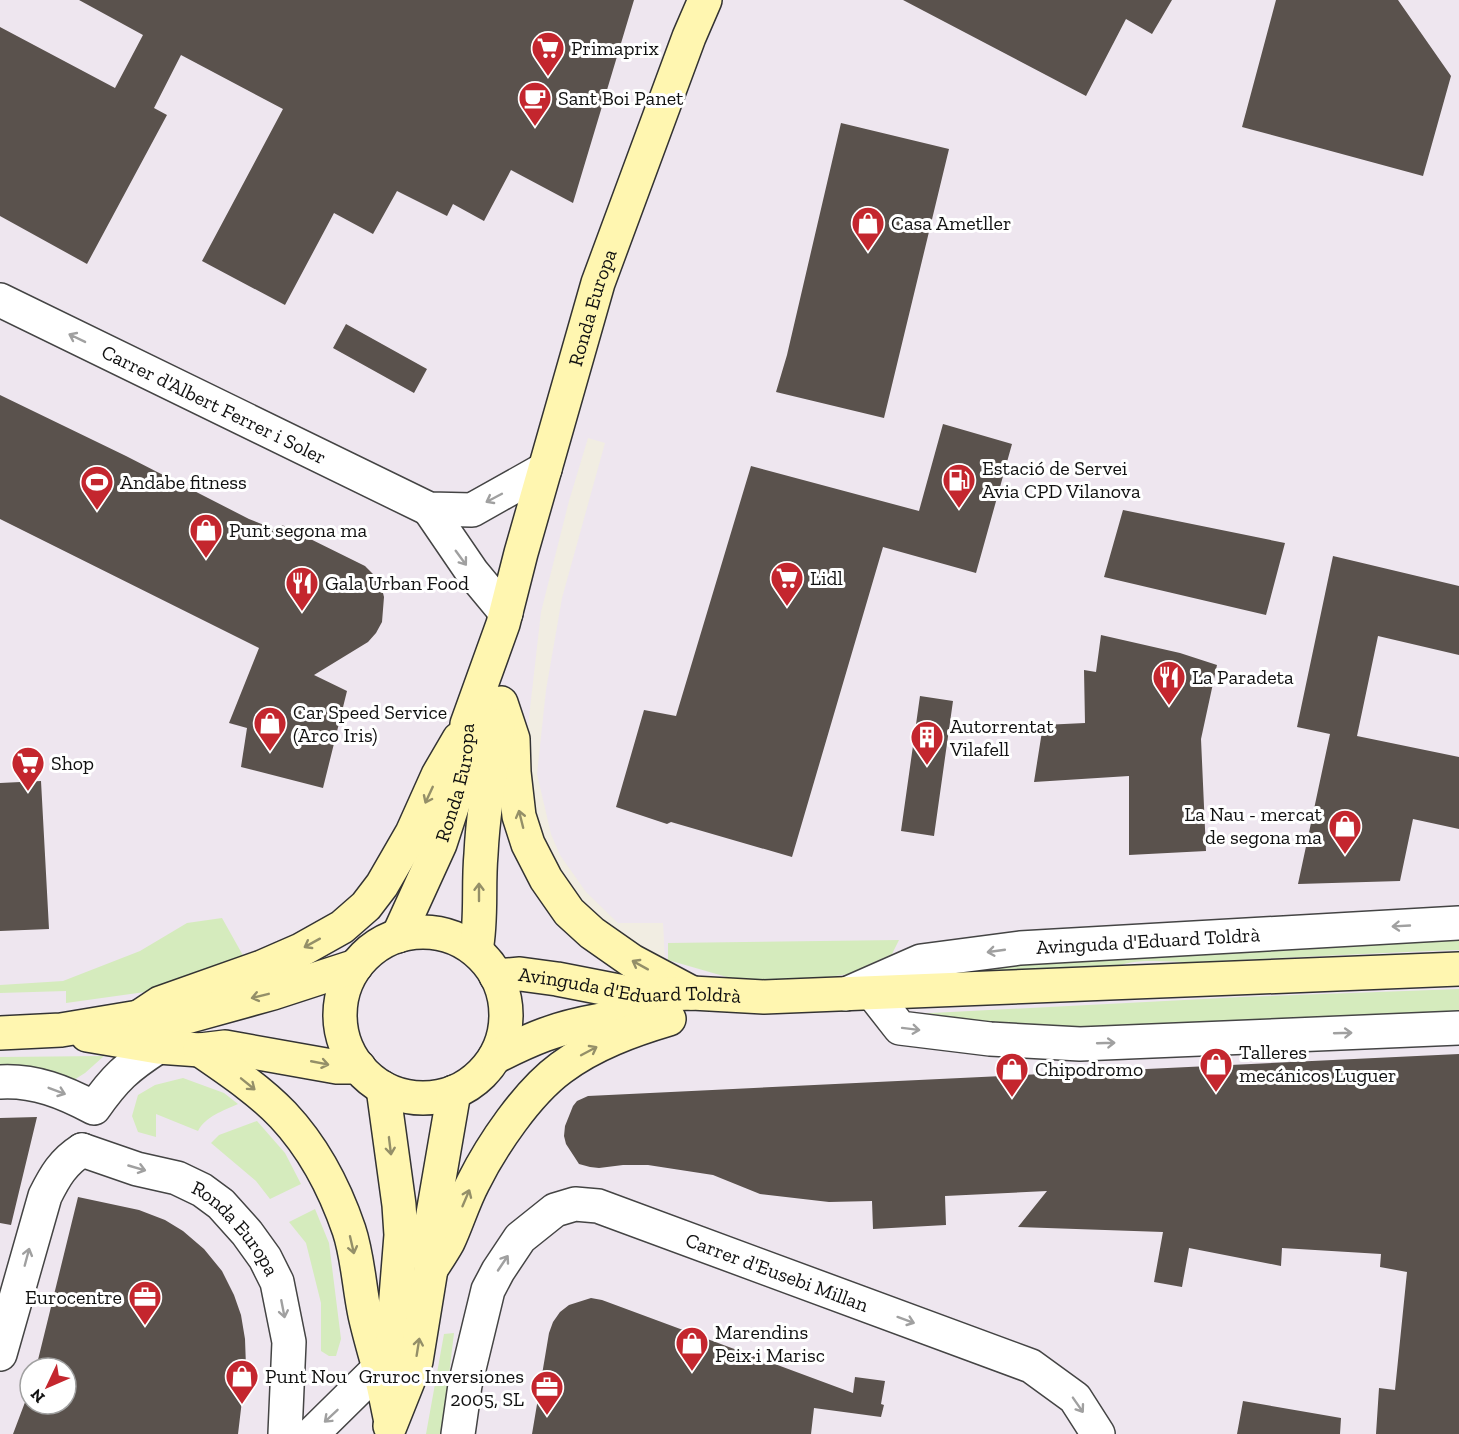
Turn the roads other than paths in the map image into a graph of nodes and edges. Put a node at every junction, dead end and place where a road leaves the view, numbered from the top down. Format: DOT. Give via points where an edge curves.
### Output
graph roads {
  1 [pos="705,0"];
  2 [pos="0,300"];
  3 [pos="545,469"];
  4 [pos="429,509"];
  5 [pos="505,619"];
  6 [pos="501,702"];
  7 [pos="467,724"];
  8 [pos="1459,923"];
  9 [pos="398,936"];
  10 [pos="476,950"];
  11 [pos="356,966"];
  12 [pos="1459,969"];
  13 [pos="496,976"];
  14 [pos="692,993"];
  15 [pos="858,993"];
  16 [pos="764,997"];
  17 [pos="139,1017"];
  18 [pos="669,1019"];
  19 [pos="1459,1028"];
  20 [pos="61,1030"];
  21 [pos="0,1033"];
  22 [pos="158,1047"];
  23 [pos="200,1050"];
  24 [pos="495,1057"];
  25 [pos="371,1077"];
  26 [pos="0,1082"];
  27 [pos="454,1092"];
  28 [pos="94,1108"];
  29 [pos="82,1150"];
  30 [pos="431,1269"];
  31 [pos="0,1354"];
  32 [pos="379,1368"];
  33 [pos="390,1428"];
  34 [pos="285,1434"];
  35 [pos="312,1434"];
  36 [pos="458,1434"];
  37 [pos="1098,1434"];
  1 -- 3 [label="street, Ronda Europa" via="598,283"];
  4 -- 2 [label="street, Carrer d'Albert Ferrer i Soler, one-way"];
  3 -- 4 [label="street, Carrer d'Albert Ferrer i Soler, one-way" via="472,510"];
  3 -- 5 [label="street, Ronda Europa"];
  4 -- 5 [label="street, one-way"];
  5 -- 6 [label="street, Ronda Europa"];
  5 -- 7 [label="street, Ronda Europa"];
  10 -- 6 [label="street, Ronda Europa, one-way" via="484,808"];
  14 -- 6 [label="street, one-way" via="632,961 592,933 569,912 546,879 519,816 513,739"];
  7 -- 9 [label="street, Ronda Europa" via="465,759 456,795 440,844"];
  7 -- 17 [label="street, one-way" via="412,833 366,906 342,927 301,950 160,1003"];
  8 -- 15 [label="street, Avinguda d'Eduard Toldrà, one-way" via="1020,948 921,961"];
  9 -- 10 [label="street" via="438,933"];
  9 -- 11 [label="street" via="378,945"];
  10 -- 13 [label="street"];
  11 -- 17 [label="street, one-way" via="179,1019"];
  11 -- 25 [label="street" via="345,988 340,1013 342,1029 346,1046"];
  12 -- 15 [label="street, Avinguda d'Eduard Toldrà"];
  13 -- 14 [label="street, Avinguda d'Eduard Toldrà" via="520,974 639,995"];
  13 -- 24 [label="street" via="505,997 506,1020"];
  14 -- 16 [label="street, Avinguda d'Eduard Toldrà"];
  15 -- 16 [label="street, Avinguda d'Eduard Toldrà"];
  15 -- 19 [label="street, one-way" via="900,1028 990,1039 1080,1044"];
  16 -- 18 [label="street, Avinguda d'Eduard Toldrà"];
  17 -- 20 [label="street"];
  18 -- 24 [label="street, Avinguda d'Eduard Toldrà" via="627,1015 566,1026"];
  30 -- 18 [label="street, one-way" via="448,1242 492,1147 533,1095 573,1059 634,1030"];
  20 -- 21 [label="street"];
  20 -- 22 [label="street"];
  22 -- 23 [label="street"];
  22 -- 28 [label="street" via="112,1082"];
  23 -- 25 [label="street, one-way" via="225,1047 337,1066"];
  23 -- 32 [label="street, one-way" via="284,1116 333,1189 349,1231 364,1314"];
  24 -- 27 [label="street" via="474,1081"];
  25 -- 27 [label="street" via="398,1094 414,1097"];
  25 -- 32 [label="street, one-way" via="399,1206 401,1235 392,1347"];
  26 -- 28 [label="street, one-way" via="43,1086"];
  27 -- 30 [label="street" via="429,1238"];
  28 -- 29 [label="street"];
  31 -- 29 [label="street, one-way" via="45,1196 57,1172"];
  29 -- 34 [label="street, Ronda Europa, one-way" via="194,1186 220,1204 265,1258 277,1282 289,1342"];
  33 -- 30 [label="street, one-way" via="416,1361"];
  32 -- 33 [label="street"];
  32 -- 35 [label="street, one-way"];
  36 -- 37 [label="street, Carrer d'Eusebi Millan, one-way" via="465,1385 493,1280 520,1238 555,1210 575,1204 598,1206 1031,1366 1075,1398"];
}
